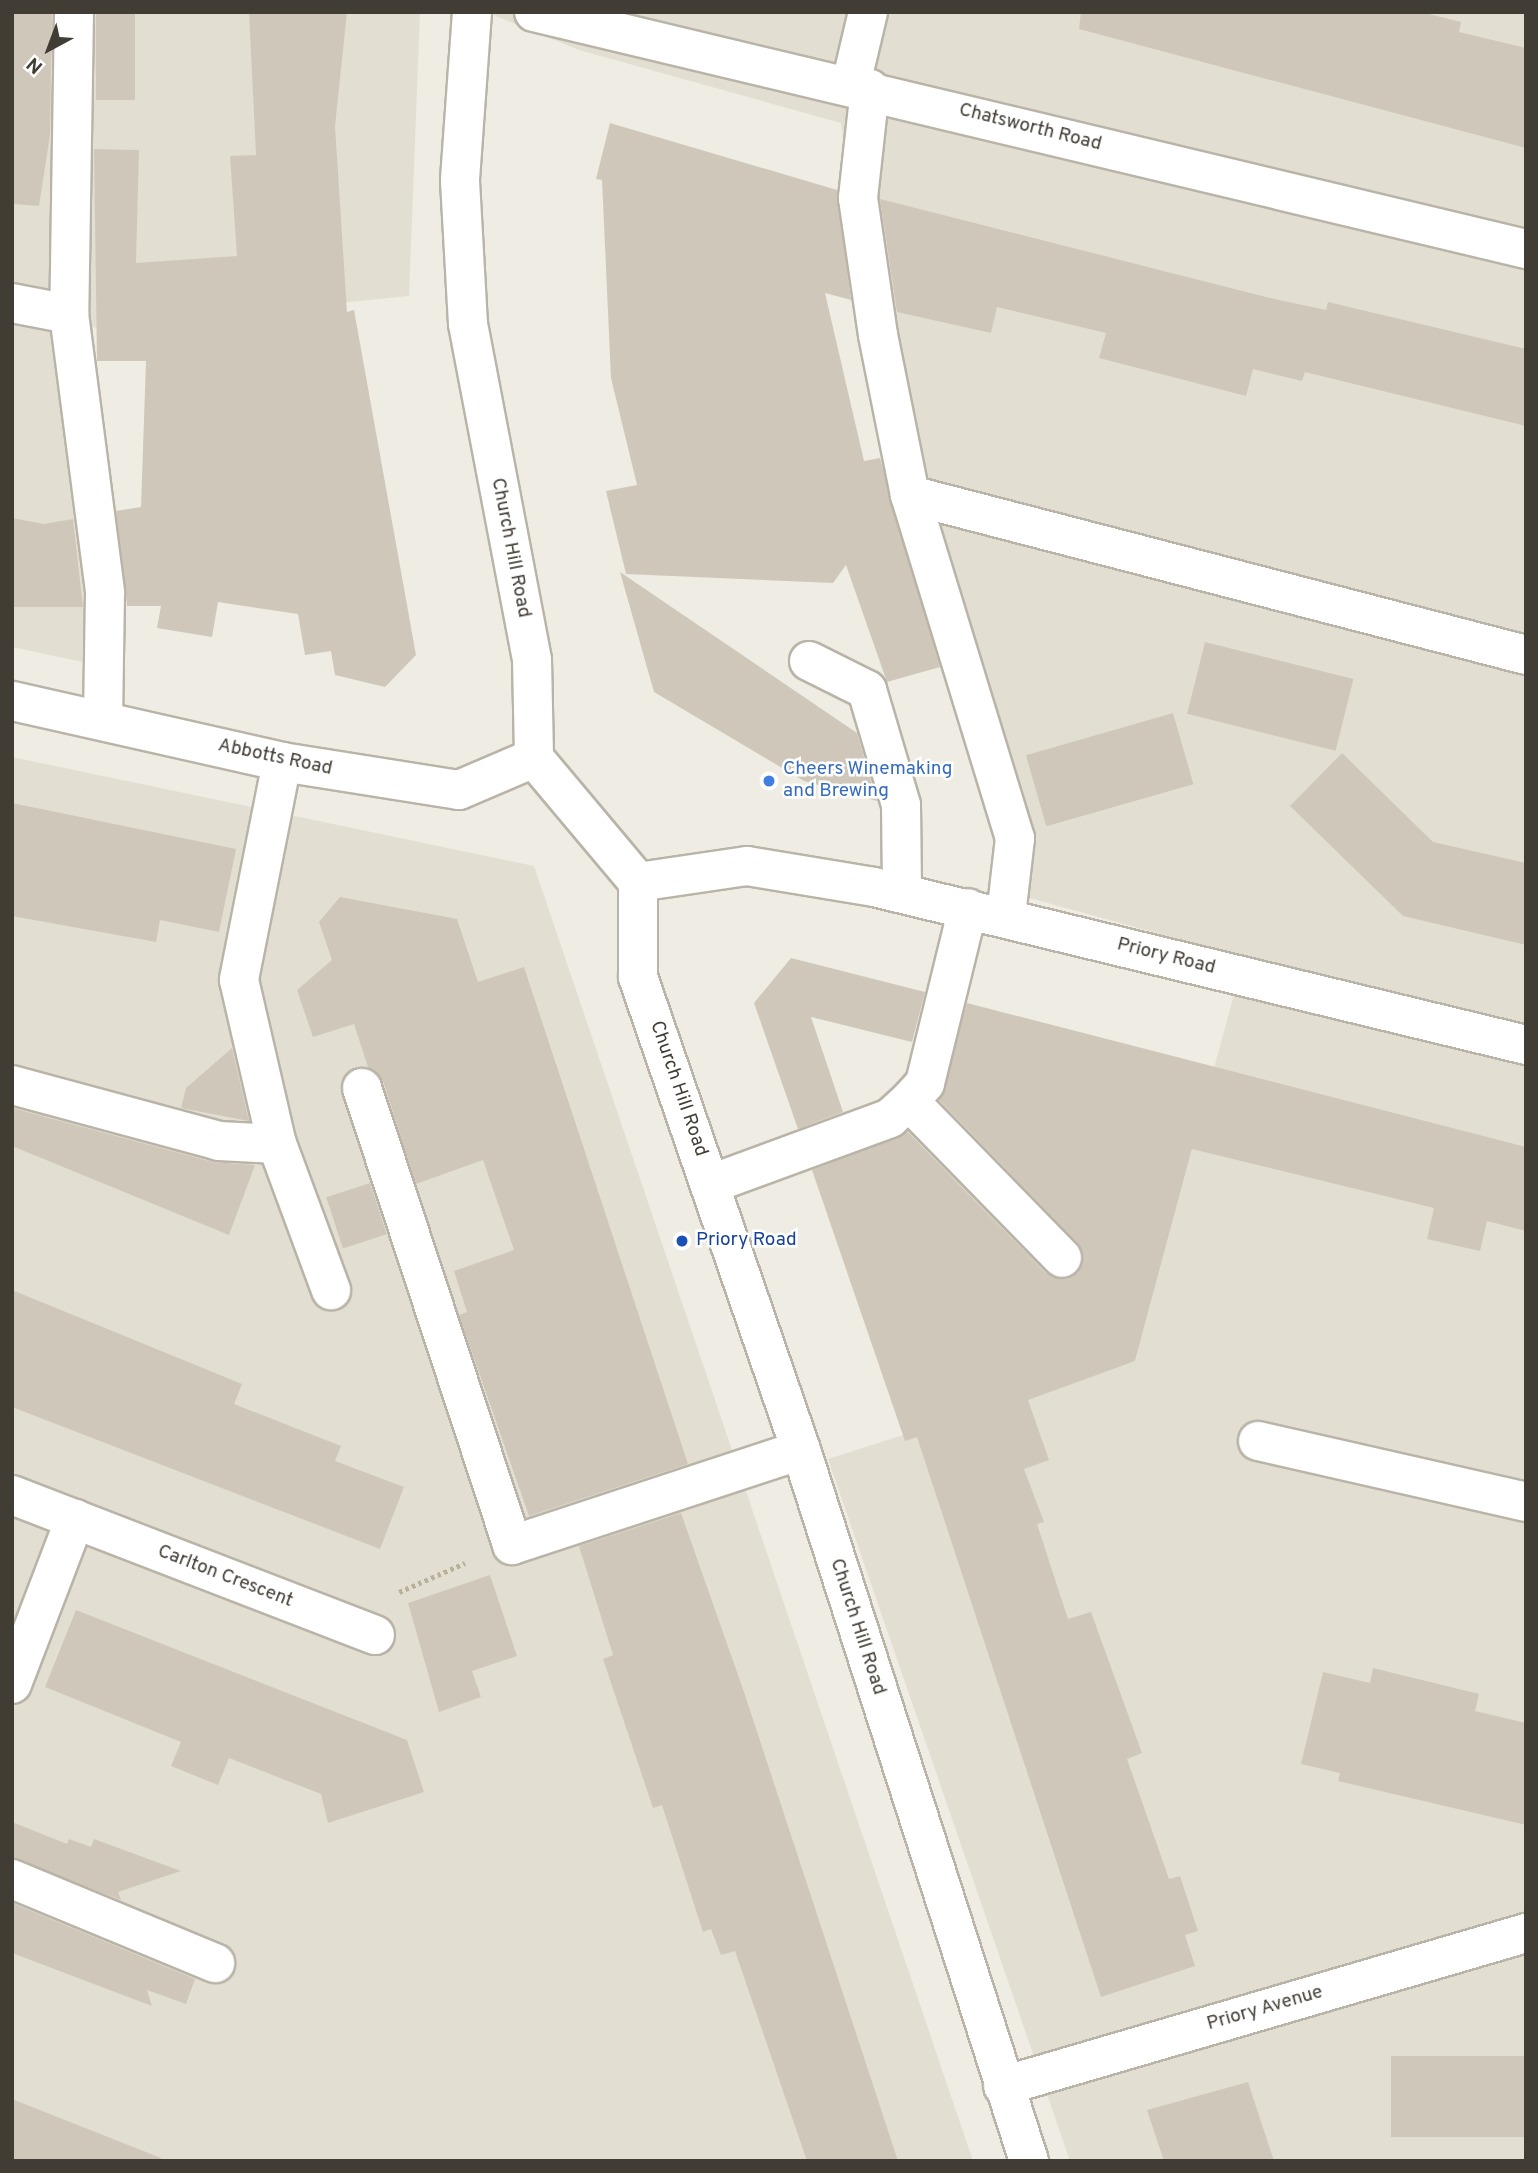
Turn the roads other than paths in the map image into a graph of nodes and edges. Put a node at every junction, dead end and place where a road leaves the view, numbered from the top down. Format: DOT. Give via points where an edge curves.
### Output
graph roads {
  1 [pos="74,12"];
  2 [pos="471,12"];
  3 [pos="534,12"];
  4 [pos="869,12"];
  5 [pos="861,87"];
  6 [pos="1526,248"];
  7 [pos="12,303"];
  8 [pos="69,314"];
  9 [pos="910,495"];
  10 [pos="1526,655"];
  11 [pos="809,661"];
  12 [pos="12,701"];
  13 [pos="103,719"];
  14 [pos="534,758"];
  15 [pos="282,762"];
  16 [pos="638,882"];
  17 [pos="902,893"];
  18 [pos="968,908"];
  19 [pos="1006,916"];
  20 [pos="1526,1045"];
  21 [pos="12,1085"];
  22 [pos="362,1088"];
  23 [pos="909,1101"];
  24 [pos="277,1144"];
  25 [pos="711,1184"];
  26 [pos="1062,1258"];
  27 [pos="331,1290"];
  28 [pos="1258,1441"];
  29 [pos="801,1450"];
  30 [pos="12,1495"];
  31 [pos="1526,1502"];
  32 [pos="75,1519"];
  33 [pos="374,1635"];
  34 [pos="12,1684"];
  35 [pos="12,1879"];
  36 [pos="1526,1933"];
  37 [pos="215,1963"];
  38 [pos="1003,2086"];
  39 [pos="1029,2161"];
  1 -- 8 [label="street"];
  2 -- 14 [label="street, Church Hill Road" via="460,181 468,324 532,660"];
  3 -- 5 [label="street, Chatsworth Road"];
  4 -- 5 [label="street"];
  5 -- 6 [label="street, Chatsworth Road"];
  5 -- 9 [label="street" via="858,198"];
  7 -- 8 [label="street"];
  8 -- 13 [label="street" via="104,580"];
  9 -- 10 [label="street"];
  9 -- 19 [label="street" via="1015,838"];
  11 -- 17 [label="street" via="867,690 901,805"];
  12 -- 13 [label="street, Abbotts Road"];
  13 -- 15 [label="street, Abbotts Road"];
  14 -- 15 [label="street, Abbotts Road" via="458,790"];
  14 -- 16 [label="street"];
  15 -- 24 [label="street" via="239,980"];
  16 -- 17 [label="street, Priory Road" via="747,866"];
  16 -- 25 [label="street, Church Hill Road" via="638,977"];
  17 -- 18 [label="street, Priory Road"];
  18 -- 19 [label="street, Priory Road"];
  18 -- 23 [label="street" via="925,1083"];
  19 -- 20 [label="street, Priory Road"];
  21 -- 24 [label="street" via="219,1141"];
  22 -- 29 [label="street" via="512,1545"];
  23 -- 25 [label="street" via="890,1118"];
  23 -- 26 [label="street"];
  24 -- 27 [label="street"];
  25 -- 29 [label="street, Church Hill Road"];
  28 -- 31 [label="street"];
  29 -- 38 [label="street, Church Hill Road"];
  30 -- 32 [label="street, Carlton Crescent"];
  32 -- 33 [label="street, Carlton Crescent"];
  32 -- 34 [label="street"];
  35 -- 37 [label="street"];
  36 -- 38 [label="street, Priory Avenue"];
  38 -- 39 [label="street, Church Hill Road"];
}
